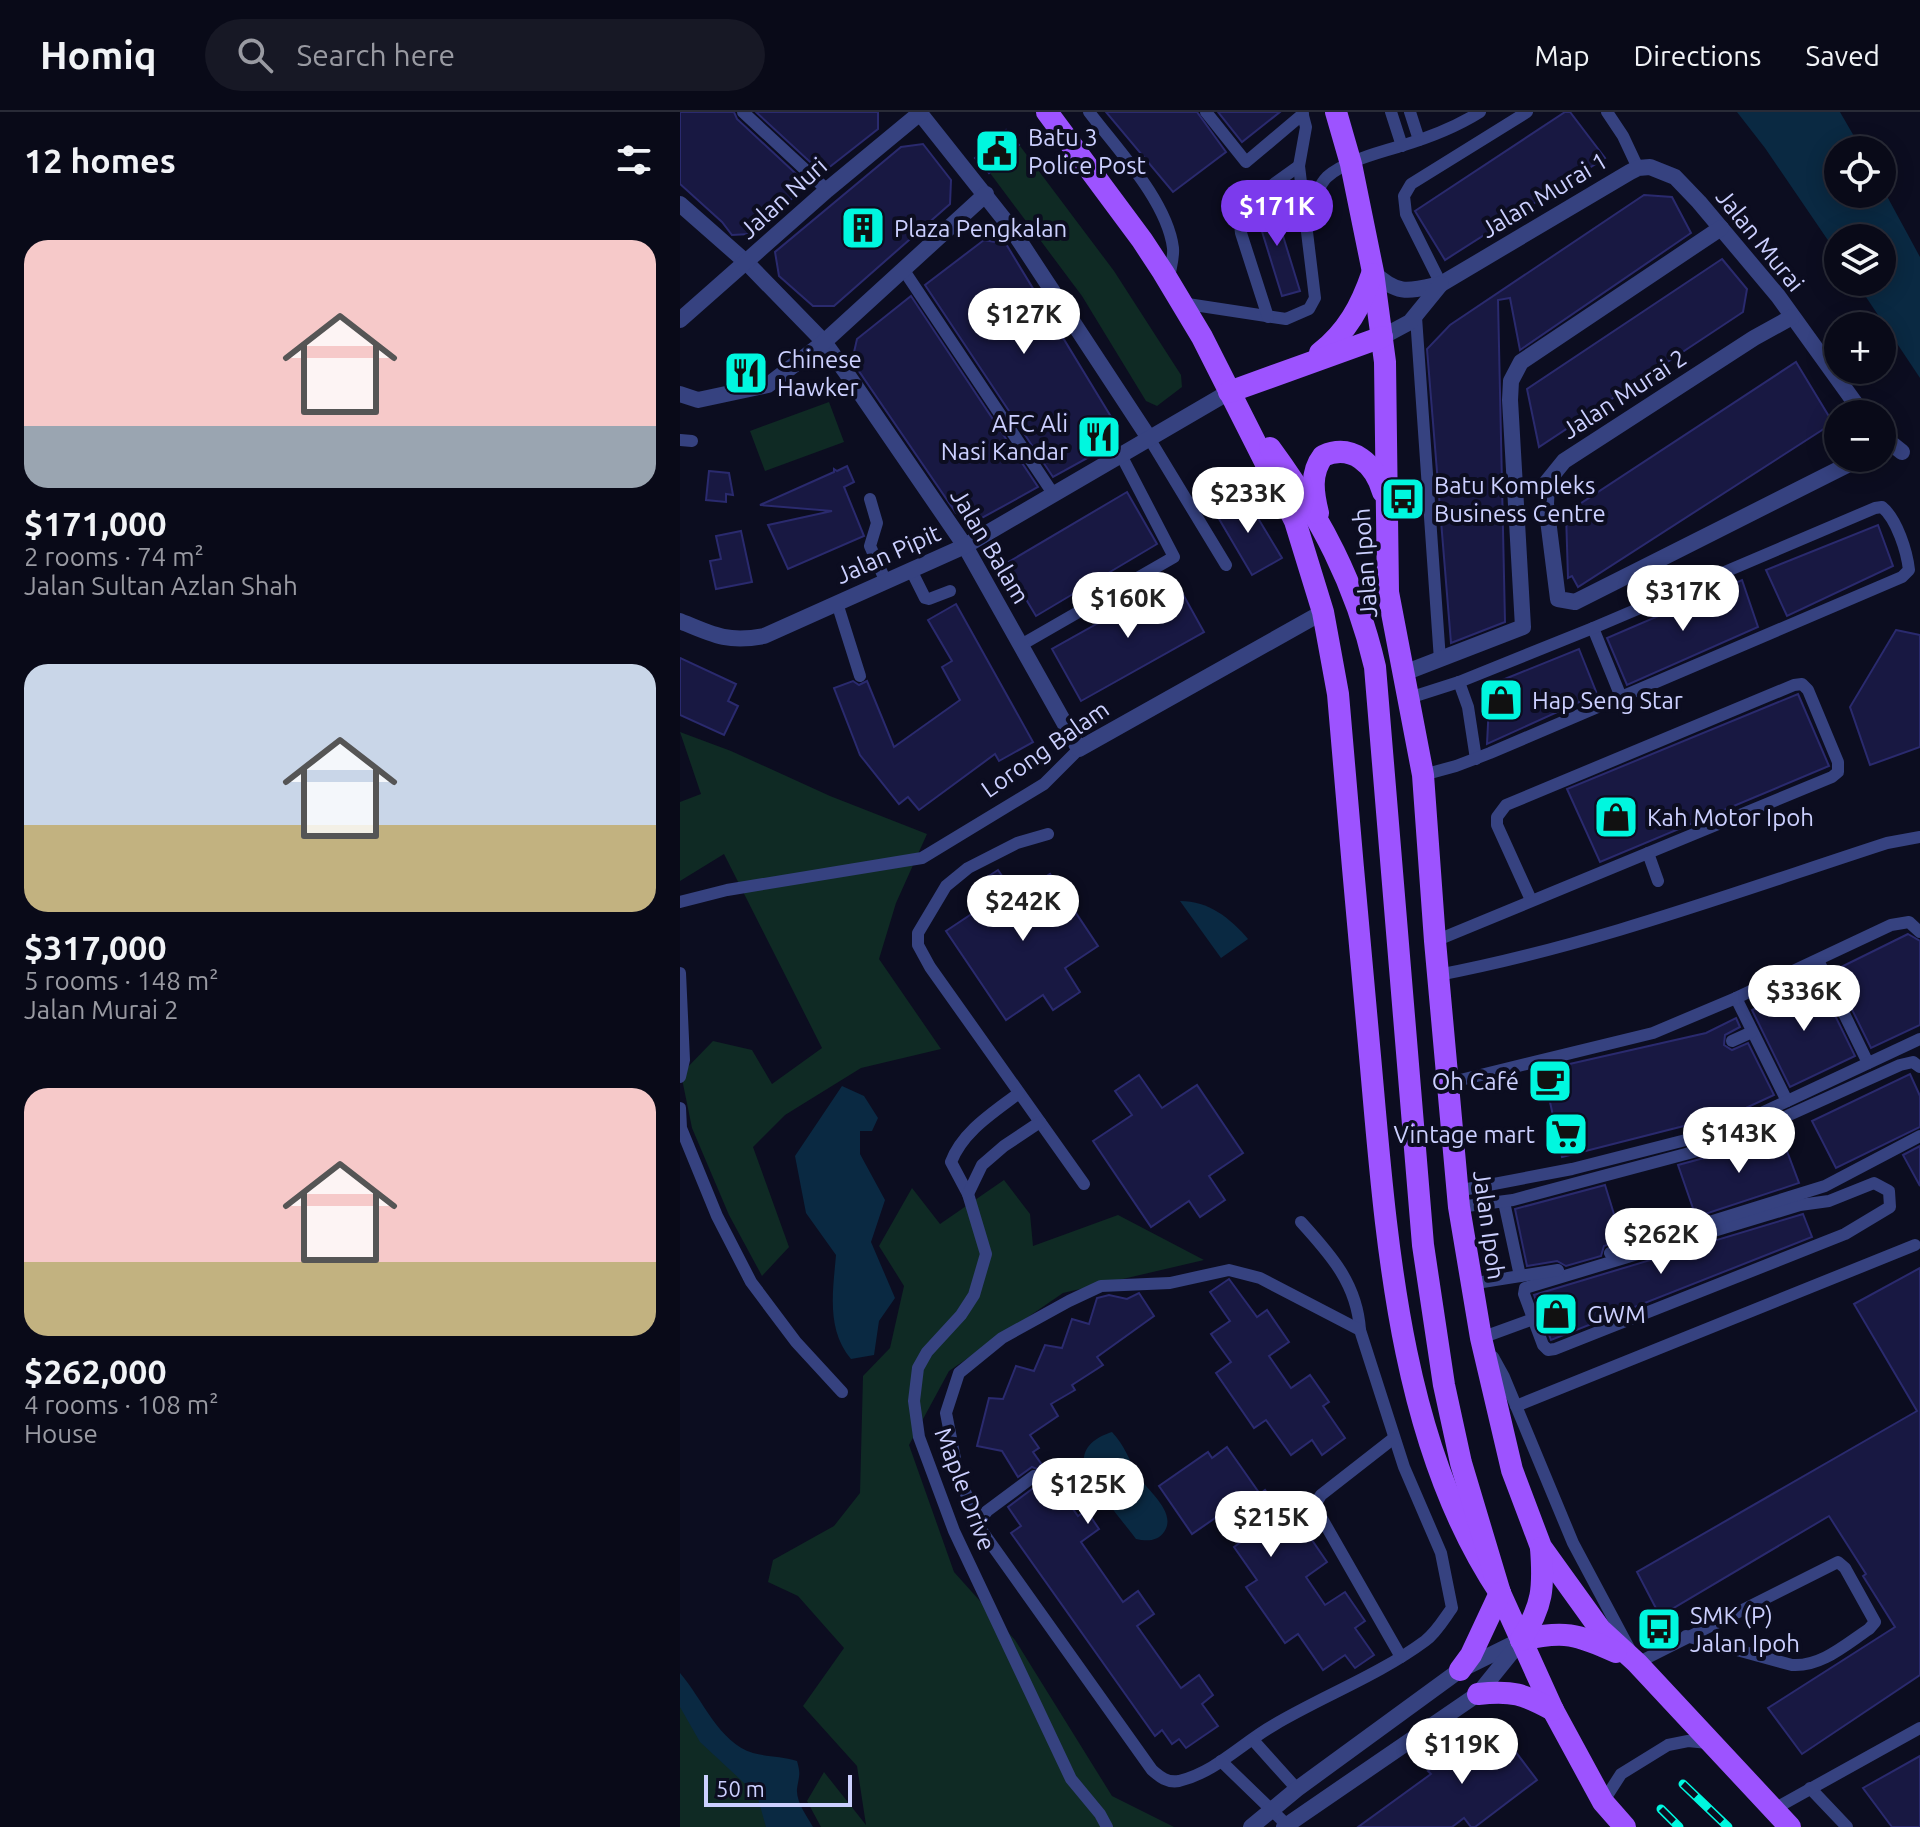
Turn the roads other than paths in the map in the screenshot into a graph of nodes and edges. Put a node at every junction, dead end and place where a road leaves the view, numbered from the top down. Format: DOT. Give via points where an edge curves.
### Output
graph roads {
  1 [pos="743,112"];
  2 [pos="919,112"];
  3 [pos="1047,112"];
  4 [pos="1089,112"];
  5 [pos="1206,112"];
  6 [pos="1336,112"];
  7 [pos="1391,112"];
  8 [pos="1410,112"];
  9 [pos="1480,112"];
  10 [pos="1527,112"];
  11 [pos="1607,112"];
  12 [pos="1302,113"];
  13 [pos="1419,140"];
  14 [pos="1402,146"];
  15 [pos="1299,166"];
  16 [pos="1344,168"];
  17 [pos="1638,168"];
  18 [pos="1675,177"];
  19 [pos="827,190"];
  20 [pos="986,194"];
  21 [pos="680,204"];
  22 [pos="1304,224"];
  23 [pos="1721,228"];
  24 [pos="747,263"];
  25 [pos="903,269"];
  26 [pos="1373,272"];
  27 [pos="1169,282"];
  28 [pos="1441,284"];
  29 [pos="1181,303"];
  30 [pos="1268,317"];
  31 [pos="1416,317"];
  32 [pos="1792,317"];
  33 [pos="680,320"];
  34 [pos="1382,337"];
  35 [pos="824,342"];
  36 [pos="1307,362"];
  37 [pos="1229,392"];
  38 [pos="680,394"];
  39 [pos="1853,400"];
  40 [pos="1149,438"];
  41 [pos="1121,455"];
  42 [pos="1833,472"];
  43 [pos="1220,492"];
  44 [pos="1054,495"];
  45 [pos="870,499"];
  46 [pos="1386,503"];
  47 [pos="1192,508"];
  48 [pos="1324,533"];
  49 [pos="965,546"];
  50 [pos="1226,565"];
  51 [pos="911,570"];
  52 [pos="886,582"];
  53 [pos="950,591"];
  54 [pos="837,603"];
  55 [pos="1323,612"];
  56 [pos="680,621"];
  57 [pos="1593,628"];
  58 [pos="1021,645"];
  59 [pos="1440,660"];
  60 [pos="1404,673"];
  61 [pos="860,676"];
  62 [pos="1459,682"];
  63 [pos="1621,697"];
  64 [pos="1409,698"];
  65 [pos="1079,749"];
  66 [pos="1476,759"];
  67 [pos="1423,775"];
  68 [pos="1048,834"];
  69 [pos="1920,837"];
  70 [pos="1648,853"];
  71 [pos="1658,881"];
  72 [pos="1531,900"];
  73 [pos="680,902"];
  74 [pos="1920,932"];
  75 [pos="1435,941"];
  76 [pos="1818,960"];
  77 [pos="680,973"];
  78 [pos="1438,975"];
  79 [pos="1736,998"];
  80 [pos="1752,1032"];
  81 [pos="1920,1039"];
  82 [pos="1732,1041"];
  83 [pos="1868,1063"];
  84 [pos="1920,1067"];
  85 [pos="680,1077"];
  86 [pos="1448,1083"];
  87 [pos="1019,1093"];
  88 [pos="1787,1101"];
  89 [pos="680,1108"];
  90 [pos="1040,1122"];
  91 [pos="1920,1136"];
  92 [pos="1084,1184"];
  93 [pos="968,1194"];
  94 [pos="1458,1199"];
  95 [pos="1504,1202"];
  96 [pos="1301,1222"];
  97 [pos="1915,1245"];
  98 [pos="1520,1276"];
  99 [pos="1470,1284"];
  100 [pos="1533,1319"];
  101 [pos="1360,1330"];
  102 [pos="1481,1338"];
  103 [pos="842,1392"];
  104 [pos="1516,1406"];
  105 [pos="1394,1438"];
  106 [pos="1034,1476"];
  107 [pos="977,1524"];
  108 [pos="1541,1547"];
  109 [pos="1500,1593"];
  110 [pos="1686,1636"];
  111 [pos="1521,1640"];
  112 [pos="1401,1657"];
  113 [pos="1637,1663"];
  114 [pos="1460,1670"];
  115 [pos="1478,1694"];
  116 [pos="1553,1710"];
  117 [pos="1920,1728"];
  118 [pos="1253,1740"];
  119 [pos="1713,1744"];
  120 [pos="1221,1761"];
  121 [pos="1810,1788"];
  122 [pos="1297,1789"];
  123 [pos="1603,1802"];
  124 [pos="1270,1809"];
  125 [pos="1774,1809"];
  126 [pos="1286,1826"];
  127 [pos="1107,1827"];
  128 [pos="1251,1827"];
  129 [pos="1625,1827"];
  130 [pos="1790,1827"];
  131 [pos="1847,1827"];
  1 -- 19 [label="lane"];
  2 -- 19 [label="street, Jalan Nuri"];
  2 -- 20 [label="street"];
  3 -- 27 [label="main road"];
  4 -- 27 [label="lane" via="1162,215 1173,249"];
  5 -- 12 [label="lane" via="1246,162"];
  6 -- 16 [label="main road, Jalan Ipoh"];
  7 -- 14 [label="lane"];
  8 -- 13 [label="lane"];
  9 -- 13 [label="lane"];
  10 -- 28 [label="lane" via="1411,184 1404,196 1406,214"];
  11 -- 17 [label="lane"];
  12 -- 15 [label="lane" via="1306,127"];
  13 -- 14 [label="lane"];
  14 -- 16 [label="lane"];
  15 -- 22 [label="lane"];
  15 -- 30 [label="lane" via="1250,201 1239,216"];
  16 -- 22 [label="lane" via="1325,178"];
  16 -- 26 [label="main road, Jalan Ipoh"];
  17 -- 18 [label="street, Jalan Murai 1"];
  17 -- 28 [label="street, Jalan Murai 1"];
  18 -- 23 [label="street, Jalan Murai"];
  19 -- 24 [label="street, Jalan Nuri"];
  20 -- 25 [label="street"];
  20 -- 40 [label="street"];
  21 -- 24 [label="street, Jalan Balam"];
  22 -- 30 [label="lane" via="1315,298 1302,314"];
  23 -- 32 [label="street, Jalan Murai"];
  23 -- 59 [label="street" via="1521,362 1511,381 1510,400 1523,627"];
  24 -- 33 [label="street, Jalan Nuri"];
  24 -- 35 [label="street, Jalan Balam"];
  25 -- 35 [label="street"];
  25 -- 44 [label="lane"];
  26 -- 28 [label="street, Jalan Murai 1" via="1389,287 1407,290"];
  26 -- 34 [label="main road, Jalan Ipoh"];
  26 -- 36 [label="main road" via="1351,322"];
  27 -- 29 [label="main road"];
  28 -- 31 [label="street, Jalan Murai 1"];
  29 -- 30 [label="lane"];
  29 -- 37 [label="main road"];
  31 -- 34 [label="street, Jalan Murai 1"];
  31 -- 59 [label="lane"];
  32 -- 39 [label="street, Jalan Murai"];
  32 -- 42 [label="street, Jalan Murai 2" via="1564,461 1547,482 1546,504 1558,599 1575,602"];
  34 -- 36 [label="main road"];
  34 -- 46 [label="main road, Jalan Ipoh"];
  35 -- 38 [label="street" via="768,385 698,400"];
  35 -- 49 [label="street, Jalan Balam"];
  36 -- 37 [label="main road"];
  37 -- 40 [label="street, Jalan Pipit"];
  37 -- 48 [label="main road, Jalan Ipoh"];
  37 -- 55 [label="main road" via="1295,521"];
  40 -- 41 [label="street, Jalan Pipit"];
  40 -- 47 [label="lane"];
  41 -- 44 [label="street, Jalan Pipit"];
  41 -- 58 [label="lane" via="1174,557"];
  43 -- 47 [label="lane"];
  44 -- 49 [label="street, Jalan Pipit"];
  45 -- 52 [label="lane" via="877,523 870,546"];
  46 -- 48 [label="main road" via="1380,479 1364,462 1349,451 1323,456 1313,487"];
  46 -- 60 [label="main road, Jalan Ipoh" via="1388,592"];
  47 -- 50 [label="lane"];
  48 -- 109 [label="main road, Jalan Ipoh" via="1351,585 1375,667 1427,1274 1461,1463"];
  49 -- 51 [label="street, Jalan Pipit"];
  49 -- 58 [label="street, Jalan Balam"];
  51 -- 52 [label="street, Jalan Pipit"];
  51 -- 53 [label="lane" via="925,598"];
  52 -- 54 [label="street, Jalan Pipit"];
  54 -- 56 [label="street, Jalan Pipit" via="764,636 741,640 721,638"];
  54 -- 61 [label="lane"];
  55 -- 65 [label="street, Lorong Balam"];
  55 -- 109 [label="main road" via="1338,694 1391,1269 1436,1460 1475,1555"];
  57 -- 62 [label="lane"];
  57 -- 63 [label="lane"];
  57 -- 63 [label="lane" via="1875,508 1889,513 1894,525 1908,561 1909,570 1902,577"];
  58 -- 65 [label="street, Jalan Balam"];
  59 -- 60 [label="street"];
  60 -- 64 [label="main road, Jalan Ipoh"];
  62 -- 64 [label="lane"];
  62 -- 66 [label="lane"];
  63 -- 66 [label="lane"];
  64 -- 67 [label="main road, Jalan Ipoh"];
  65 -- 73 [label="lane, Lorong Balam" via="1044,784 922,858"];
  66 -- 67 [label="lane"];
  67 -- 75 [label="main road, Jalan Ipoh"];
  68 -- 87 [label="lane" via="968,868 946,886 918,933 930,967"];
  69 -- 78 [label="lane" via="1583,939"];
  70 -- 71 [label="lane"];
  70 -- 72 [label="lane"];
  70 -- 72 [label="lane" via="1838,772 1802,684 1506,805 1497,825"];
  72 -- 75 [label="lane"];
  74 -- 76 [label="lane" via="1909,922 1891,925"];
  75 -- 78 [label="main road, Jalan Ipoh"];
  76 -- 79 [label="lane"];
  76 -- 83 [label="lane"];
  77 -- 85 [label="lane"];
  78 -- 86 [label="main road, Jalan Ipoh"];
  79 -- 80 [label="lane"];
  79 -- 86 [label="lane" via="1653,1033"];
  80 -- 82 [label="lane"];
  80 -- 88 [label="lane"];
  81 -- 83 [label="lane"];
  83 -- 88 [label="lane"];
  84 -- 95 [label="lane" via="1913,1062 1900,1065 1727,1143"];
  86 -- 94 [label="main road, Jalan Ipoh"];
  87 -- 90 [label="lane"];
  87 -- 93 [label="lane, Maple Drive" via="957,1147 951,1162"];
  88 -- 94 [label="lane" via="1725,1130 1493,1184"];
  89 -- 103 [label="lane" via="681,1128 751,1282"];
  90 -- 92 [label="lane"];
  90 -- 93 [label="lane" via="982,1165"];
  91 -- 98 [label="lane" via="1825,1186 1548,1273"];
  93 -- 127 [label="lane, Maple Drive" via="986,1254 982,1275 961,1315 918,1368 914,1401 919,1437 954,1531 1071,1779"];
  94 -- 95 [label="lane"];
  94 -- 99 [label="main road, Jalan Ipoh"];
  95 -- 98 [label="lane"];
  96 -- 101 [label="lane" via="1335,1259 1358,1307"];
  97 -- 104 [label="lane"];
  98 -- 99 [label="lane"];
  99 -- 102 [label="main road, Jalan Ipoh"];
  100 -- 100 [label="lane" via="1543,1345 1555,1349 1845,1234 1890,1207 1889,1191 1874,1183 1829,1201 1800,1205 1531,1285 1524,1294"];
  100 -- 102 [label="lane"];
  101 -- 105 [label="lane"];
  101 -- 107 [label="lane" via="1260,1278 1229,1270 1170,1283 1101,1286 1069,1301 1002,1338 959,1373 946,1413 957,1469"];
  102 -- 104 [label="lane"];
  102 -- 108 [label="main road, Jalan Ipoh" via="1512,1470"];
  104 -- 113 [label="lane" via="1573,1543"];
  105 -- 112 [label="lane" via="1441,1553 1452,1608 1429,1638"];
  105 -- 112 [label="lane" via="1316,1503"];
  106 -- 107 [label="lane"];
  107 -- 120 [label="lane" via="1152,1770 1171,1782"];
  108 -- 111 [label="main road" via="1541,1603"];
  108 -- 113 [label="main road, Jalan Ipoh" via="1600,1629"];
  109 -- 111 [label="main road, Jalan Ipoh"];
  109 -- 114 [label="main road"];
  110 -- 110 [label="lane" via="1806,1666 1875,1622 1838,1562"];
  110 -- 113 [label="lane"];
  111 -- 113 [label="main road" via="1549,1634 1581,1636"];
  111 -- 114 [label="street"];
  111 -- 115 [label="street"];
  111 -- 116 [label="main road, Jalan Ipoh"];
  112 -- 118 [label="lane"];
  113 -- 119 [label="main road, Jalan Ipoh"];
  114 -- 122 [label="street"];
  115 -- 116 [label="main road" via="1525,1694"];
  115 -- 126 [label="street"];
  116 -- 123 [label="main road, Jalan Ipoh"];
  117 -- 121 [label="lane"];
  118 -- 120 [label="lane"];
  118 -- 122 [label="lane"];
  119 -- 123 [label="lane" via="1668,1745 1621,1774"];
  119 -- 125 [label="main road, Jalan Ipoh"];
  120 -- 124 [label="lane"];
  121 -- 125 [label="lane"];
  121 -- 131 [label="lane"];
  122 -- 124 [label="street"];
  123 -- 129 [label="main road, Jalan Ipoh"];
  124 -- 126 [label="lane"];
  124 -- 128 [label="street"];
  125 -- 130 [label="main road, Jalan Ipoh"];
}
